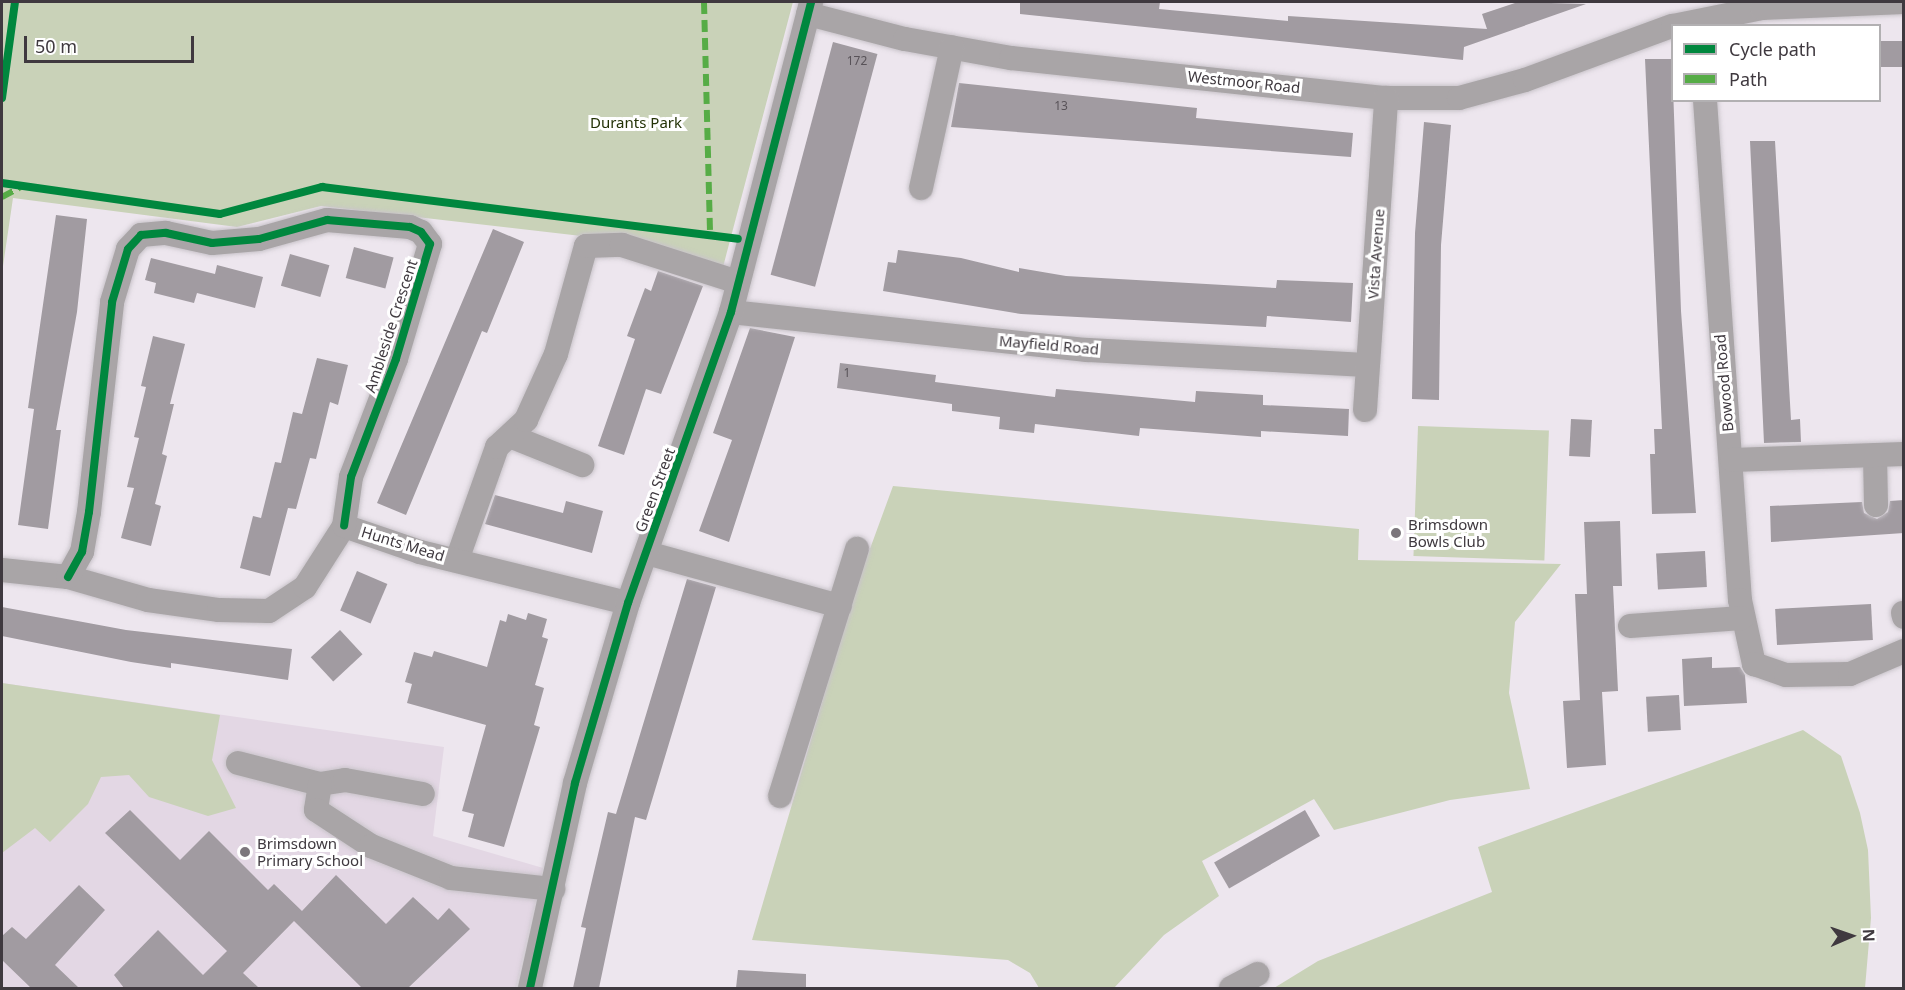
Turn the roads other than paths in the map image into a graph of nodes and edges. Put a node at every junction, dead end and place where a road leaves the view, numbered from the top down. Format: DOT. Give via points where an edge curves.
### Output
graph roads {
  1 [pos="1904,2"];
  2 [pos="809,8"];
  3 [pos="1701,21"];
  4 [pos="1684,24"];
  5 [pos="1671,27"];
  6 [pos="952,47"];
  7 [pos="1386,98"];
  8 [pos="1705,102"];
  9 [pos="921,188"];
  10 [pos="738,282"];
  11 [pos="731,312"];
  12 [pos="1368,365"];
  13 [pos="1365,410"];
  14 [pos="510,436"];
  15 [pos="1904,454"];
  16 [pos="1875,456"];
  17 [pos="1732,460"];
  18 [pos="582,465"];
  19 [pos="1876,505"];
  20 [pos="344,526"];
  21 [pos="857,549"];
  22 [pos="647,553"];
  23 [pos="457,561"];
  24 [pos="2,570"];
  25 [pos="68,577"];
  26 [pos="628,603"];
  27 [pos="840,606"];
  28 [pos="1742,618"];
  29 [pos="1630,626"];
  30 [pos="1904,651"];
  31 [pos="238,762"];
  32 [pos="320,784"];
  33 [pos="423,794"];
  34 [pos="780,796"];
  35 [pos="553,889"];
  36 [pos="1257,974"];
  37 [pos="530,988"];
  38 [pos="1231,988"];
  1 -- 3 [label="street, Westmoor Road" via="1762,8"];
  2 -- 6 [label="street, Westmoor Road"];
  2 -- 10 [label="street, Green Street"];
  3 -- 4 [label="street, Westmoor Road"];
  5 -- 7 [label="street, Westmoor Road" via="1459,98"];
  6 -- 7 [label="street, Westmoor Road" via="1011,58"];
  6 -- 9 [label="street"];
  7 -- 12 [label="street, Vista Avenue"];
  8 -- 17 [label="street, Bowood Road"];
  10 -- 11 [label="street, Green Street"];
  10 -- 14 [label="street" via="622,245 586,246 556,354 526,420"];
  11 -- 12 [label="street, Mayfield Road" via="1087,350"];
  11 -- 22 [label="street, Green Street"];
  12 -- 13 [label="street, Vista Avenue"];
  14 -- 18 [label="street"];
  14 -- 23 [label="street" via="497,447"];
  15 -- 16 [label="street"];
  16 -- 17 [label="street"];
  16 -- 19 [label="street"];
  17 -- 28 [label="street, Bowood Road"];
  20 -- 23 [label="street, Hunts Mead"];
  20 -- 25 [label="street, Hunts Mead" via="305,587 268,611 219,610 148,600"];
  20 -- 25 [label="street, Ambleside Crescent" via="351,477 404,338 430,244 421,231 327,220 247,240 212,243 166,233 141,235 129,249 112,302 89,512 82,552"];
  21 -- 27 [label="street"];
  22 -- 26 [label="street, Green Street"];
  22 -- 27 [label="street"];
  23 -- 26 [label="street, Hunts Mead"];
  24 -- 25 [label="street, Hunts Mead"];
  26 -- 35 [label="street, Green Street" via="575,783"];
  27 -- 34 [label="street"];
  28 -- 29 [label="street"];
  28 -- 30 [label="street, Bowood Road" via="1754,664 1786,675 1850,674"];
  31 -- 32 [label="street"];
  32 -- 33 [label="street" via="345,780"];
  32 -- 35 [label="street" via="316,810 371,846 451,878"];
  35 -- 37 [label="street, Green Street"];
  36 -- 38 [label="street"];
}
